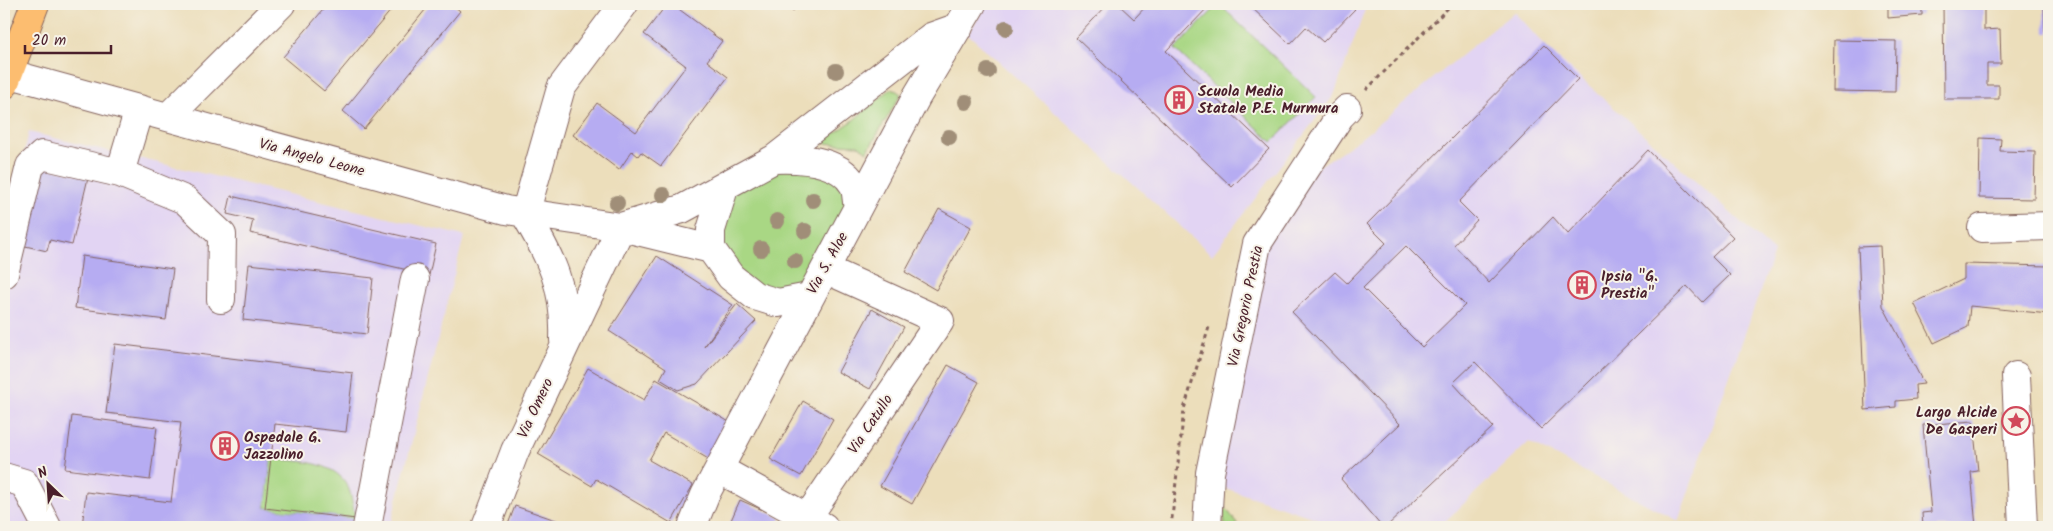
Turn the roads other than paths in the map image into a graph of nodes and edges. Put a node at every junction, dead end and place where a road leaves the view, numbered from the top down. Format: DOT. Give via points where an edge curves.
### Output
graph roads {
  1 [pos="35,4"];
  2 [pos="282,4"];
  3 [pos="624,4"];
  4 [pos="972,4"];
  5 [pos="959,27"];
  6 [pos="5,79"];
  7 [pos="139,109"];
  8 [pos="1347,109"];
  9 [pos="168,117"];
  10 [pos="774,159"];
  11 [pos="120,173"];
  12 [pos="724,188"];
  13 [pos="858,207"];
  14 [pos="525,214"];
  15 [pos="621,226"];
  16 [pos="2049,226"];
  17 [pos="1982,228"];
  18 [pos="711,249"];
  19 [pos="825,269"];
  20 [pos="4,274"];
  21 [pos="415,279"];
  22 [pos="809,297"];
  23 [pos="221,299"];
  24 [pos="564,346"];
  25 [pos="2016,376"];
  26 [pos="719,469"];
  27 [pos="4,477"];
  28 [pos="810,524"];
  29 [pos="47,527"];
  30 [pos="367,527"];
  31 [pos="486,527"];
  32 [pos="692,527"];
  33 [pos="1207,527"];
  34 [pos="2023,527"];
  1 -- 6 [label="main road"];
  2 -- 9 [label="street"];
  3 -- 14 [label="street" via="561,88"];
  4 -- 5 [label="street, Via S. Aloe"];
  5 -- 10 [label="street" via="931,37"];
  5 -- 13 [label="street, Via S. Aloe" via="917,96"];
  6 -- 7 [label="street, Via Angelo Leone"];
  7 -- 9 [label="street, Via Angelo Leone"];
  7 -- 11 [label="street"];
  8 -- 33 [label="street, Via Gregorio Prestia" via="1257,244 1210,473"];
  9 -- 14 [label="street, Via Angelo Leone"];
  10 -- 12 [label="street"];
  10 -- 13 [label="street" via="797,158 819,162 842,172 854,185"];
  11 -- 20 [label="street" via="42,155 30,166"];
  11 -- 23 [label="street" via="185,200 222,235"];
  12 -- 15 [label="street" via="682,209"];
  12 -- 18 [label="street" via="711,230"];
  13 -- 19 [label="street, Via S. Aloe"];
  14 -- 15 [label="street, Via Angelo Leone"];
  14 -- 24 [label="street" via="558,277 565,315"];
  15 -- 18 [label="street, Via Angelo Leone"];
  15 -- 24 [label="street, Via Omero"];
  16 -- 17 [label="street"];
  18 -- 22 [label="street" via="731,277 755,296 778,302"];
  19 -- 22 [label="street, Via S. Aloe"];
  19 -- 28 [label="street, Via Catullo" via="940,322"];
  21 -- 30 [label="street"];
  22 -- 26 [label="street, Via S. Aloe"];
  24 -- 31 [label="street, Via Omero" via="515,451"];
  25 -- 34 [label="street"];
  26 -- 28 [label="street"];
  26 -- 32 [label="street, Via S. Aloe"];
  27 -- 29 [label="street" via="24,483"];
}
